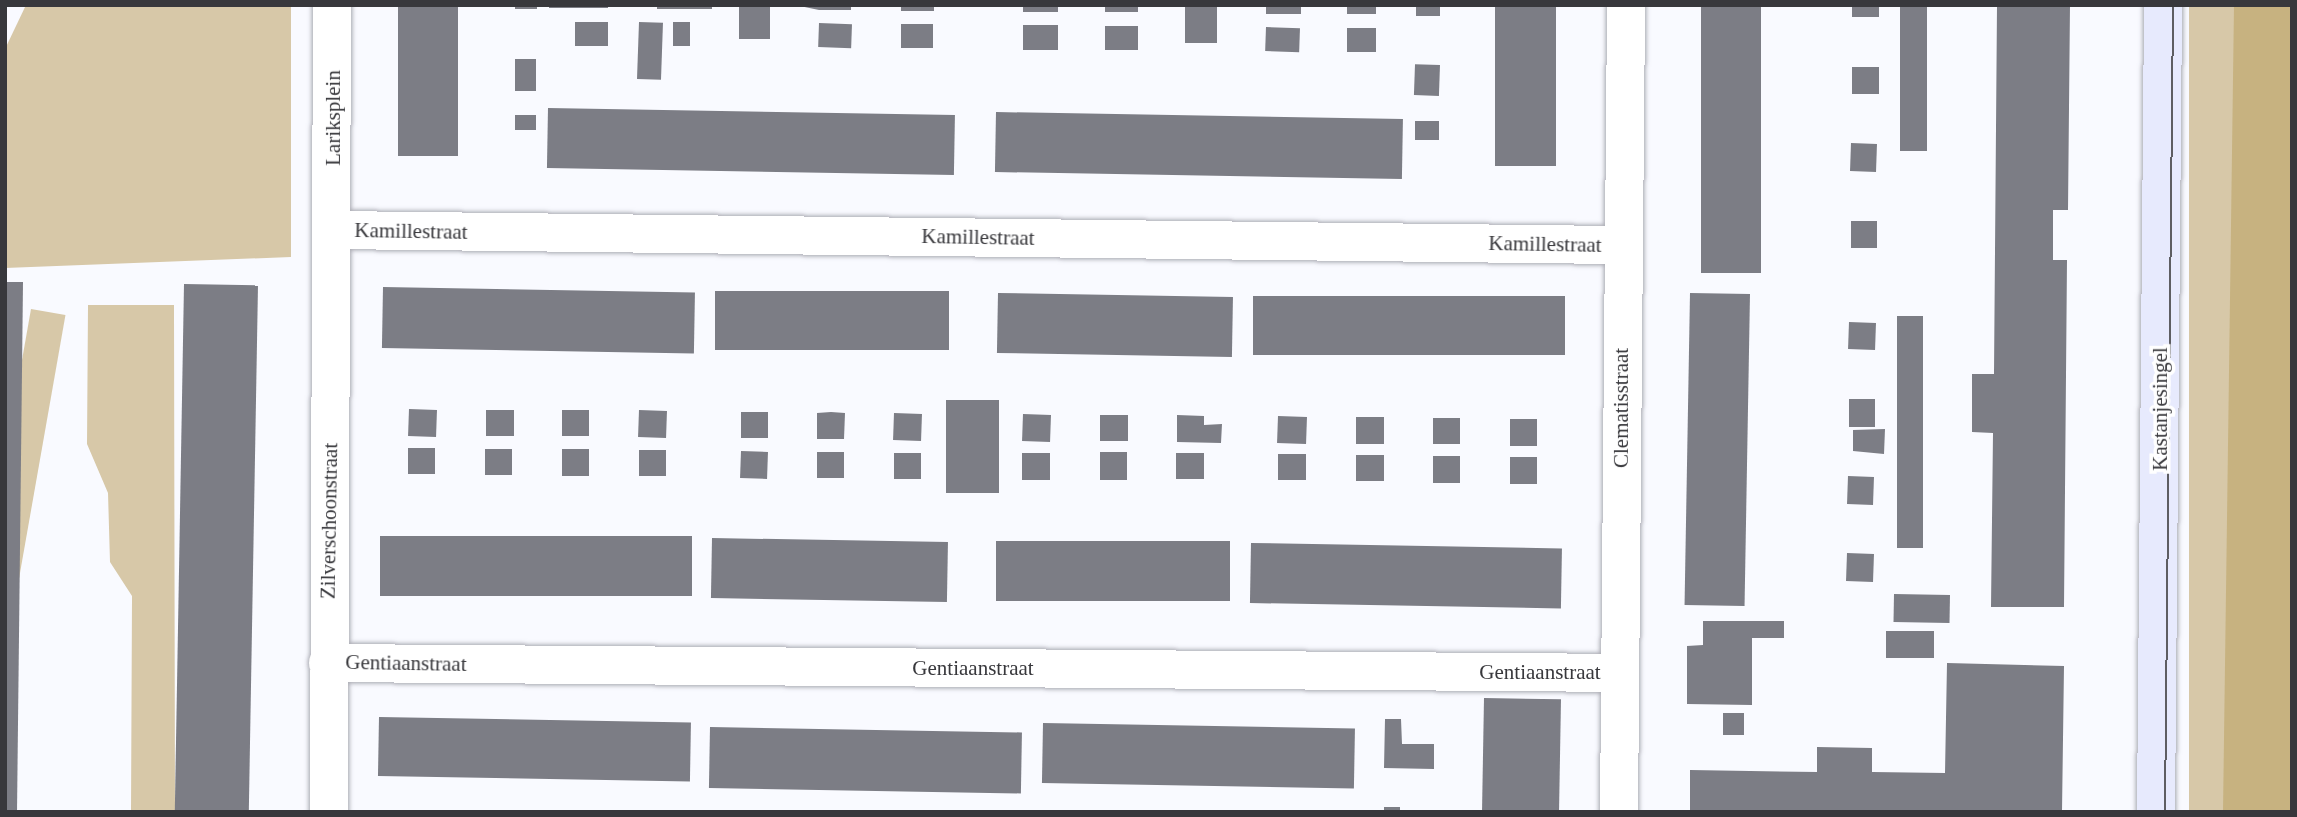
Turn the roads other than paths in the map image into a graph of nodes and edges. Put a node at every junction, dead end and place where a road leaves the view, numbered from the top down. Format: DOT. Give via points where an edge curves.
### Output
graph roads {
  1 [pos="332,5"];
  2 [pos="1626,5"];
  3 [pos="2163,5"];
  4 [pos="333,230"];
  5 [pos="1622,245"];
  6 [pos="328,663"];
  7 [pos="1619,673"];
  8 [pos="329,812"];
  9 [pos="1619,812"];
  10 [pos="2156,812"];
  1 -- 4 [label="street, Lariksplein"];
  2 -- 5 [label="street, Clematisstraat"];
  3 -- 10 [label="street, Kastanjesingel"];
  4 -- 5 [label="street, Kamillestraat"];
  4 -- 6 [label="street, Zilverschoonstraat"];
  5 -- 7 [label="street, Clematisstraat"];
  6 -- 7 [label="street, Gentiaanstraat"];
  6 -- 8 [label="street, Zilverschoonstraat"];
  7 -- 9 [label="street, Clematisstraat"];
}
